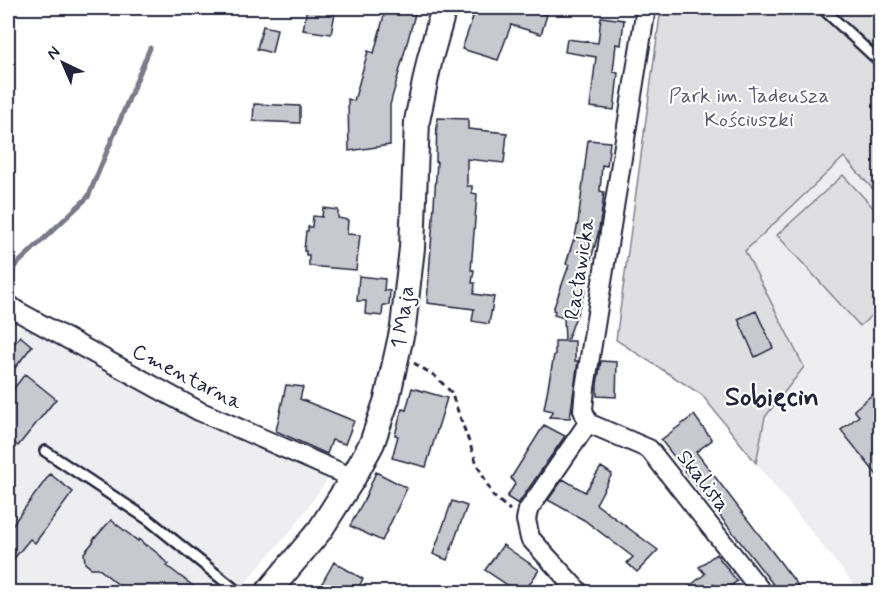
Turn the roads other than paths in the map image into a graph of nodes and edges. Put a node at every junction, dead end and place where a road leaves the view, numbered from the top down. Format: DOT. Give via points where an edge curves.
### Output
graph roads {
  1 [pos="444,8"];
  2 [pos="646,8"];
  3 [pos="822,8"];
  4 [pos="880,62"];
  5 [pos="8,304"];
  6 [pos="588,423"];
  7 [pos="45,451"];
  8 [pos="353,478"];
  9 [pos="238,592"];
  10 [pos="268,592"];
  11 [pos="579,592"];
  12 [pos="762,592"];
  1 -- 8 [label="street, 1 Maja" via="417,121 412,248 398,359 372,443"];
  2 -- 6 [label="street, Racławicka" via="585,388 583,410"];
  3 -- 4 [label="lane"];
  5 -- 8 [label="street, Cmentarna" via="199,411"];
  6 -- 11 [label="street" via="528,510 526,520 530,538"];
  6 -- 12 [label="street, Skalista" via="649,449"];
  7 -- 9 [label="lane" via="149,520"];
  8 -- 10 [label="street, 1 Maja" via="320,530"];
}
